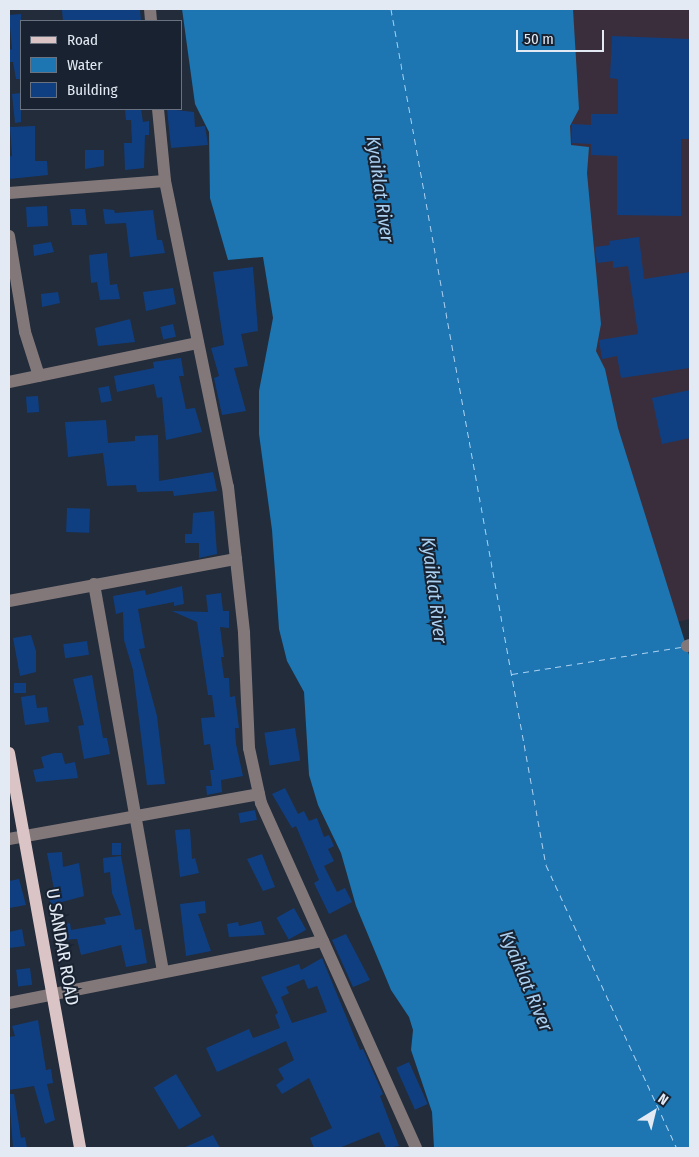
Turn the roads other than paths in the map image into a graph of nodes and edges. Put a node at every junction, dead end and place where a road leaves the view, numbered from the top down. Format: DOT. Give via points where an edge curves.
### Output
graph roads {
  1 [pos="158,110"];
  2 [pos="165,181"];
  3 [pos="9,193"];
  4 [pos="9,236"];
  5 [pos="198,343"];
  6 [pos="39,376"];
  7 [pos="9,382"];
  8 [pos="236,559"];
  9 [pos="94,584"];
  10 [pos="9,601"];
  11 [pos="9,753"];
  12 [pos="259,794"];
  13 [pos="134,818"];
  14 [pos="24,837"];
  15 [pos="9,839"];
  16 [pos="323,941"];
  17 [pos="163,972"];
  18 [pos="53,995"];
  19 [pos="9,1003"];
  20 [pos="80,1148"];
  21 [pos="416,1148"];
  1 -- 2 [label="street"];
  2 -- 3 [label="street"];
  2 -- 5 [label="street"];
  4 -- 6 [label="street" via="26,332"];
  5 -- 6 [label="street"];
  5 -- 8 [label="street" via="228,487"];
  6 -- 7 [label="street"];
  8 -- 9 [label="street"];
  8 -- 12 [label="street" via="244,633 249,748"];
  9 -- 10 [label="street"];
  9 -- 13 [label="street"];
  11 -- 14 [label="main road, U SANDAR ROAD"];
  12 -- 13 [label="street"];
  12 -- 16 [label="street"];
  13 -- 14 [label="street"];
  13 -- 17 [label="street"];
  14 -- 15 [label="street"];
  14 -- 18 [label="main road, U SANDAR ROAD"];
  16 -- 17 [label="street"];
  16 -- 21 [label="street"];
  17 -- 18 [label="street"];
  18 -- 19 [label="street"];
  18 -- 20 [label="main road, U SANDAR ROAD"];
}
